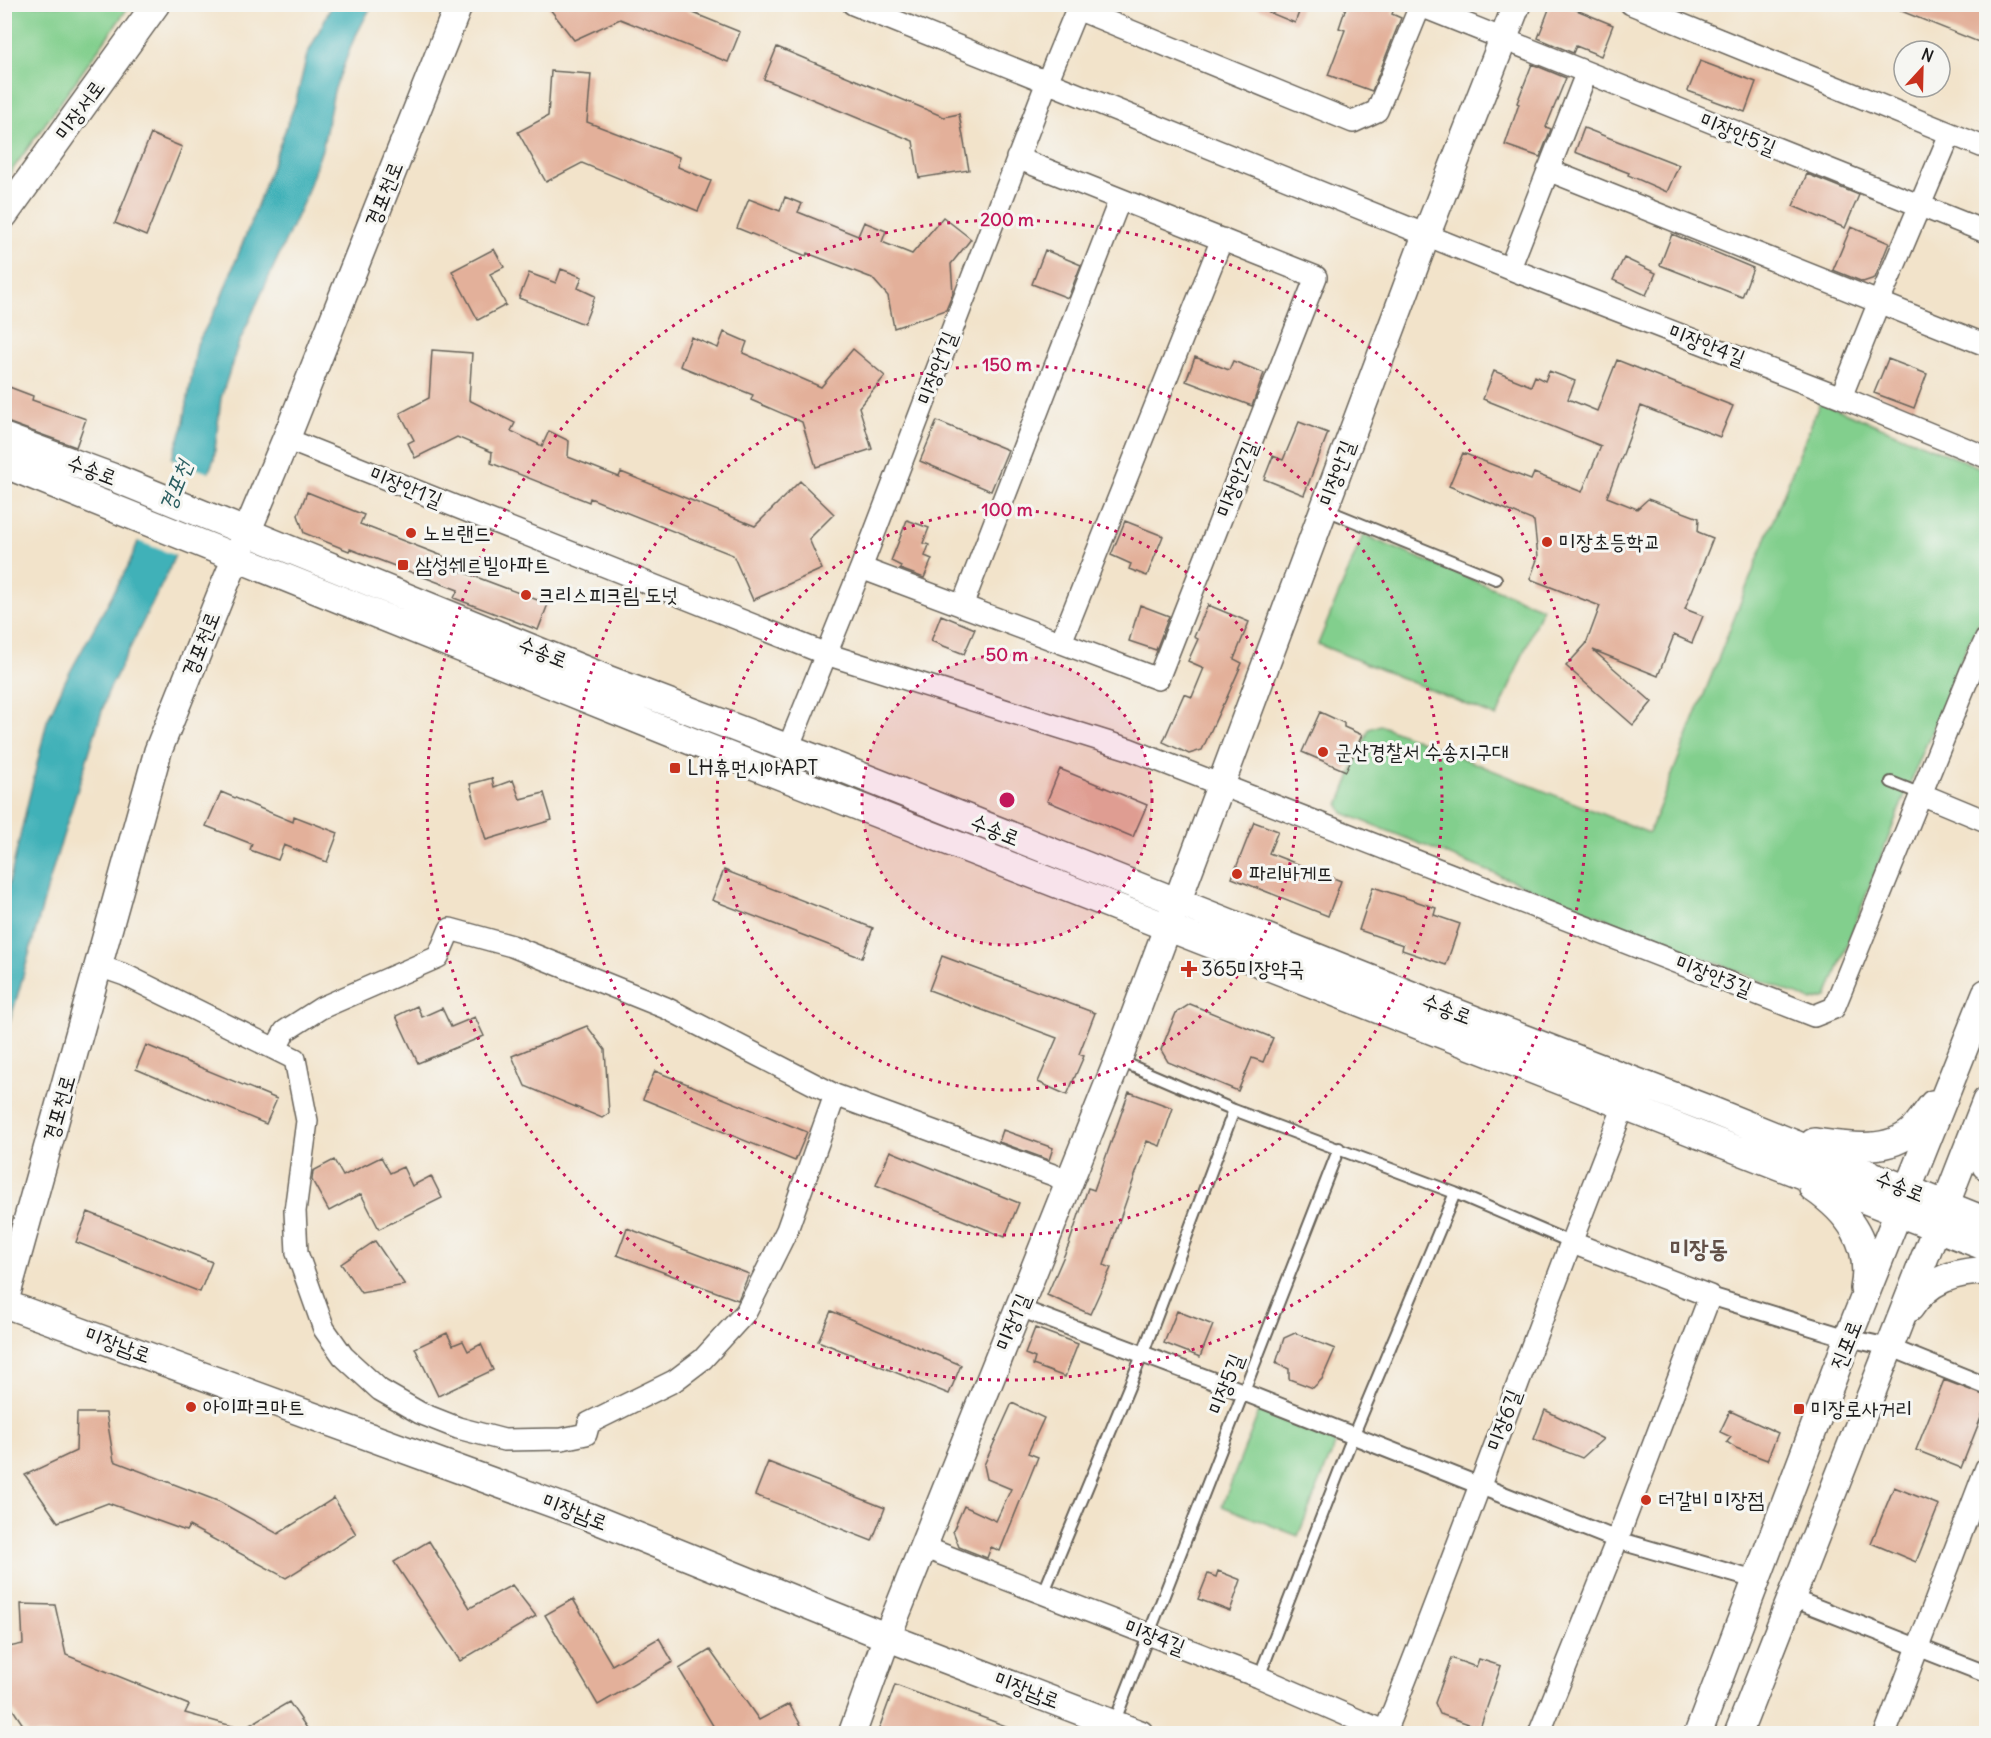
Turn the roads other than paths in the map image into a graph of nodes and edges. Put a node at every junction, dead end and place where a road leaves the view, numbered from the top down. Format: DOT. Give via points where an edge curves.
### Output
graph roads {
  1 [pos="156,4"];
  2 [pos="459,4"];
  3 [pos="853,4"];
  4 [pos="1517,4"];
  5 [pos="1630,4"];
  6 [pos="1418,5"];
  7 [pos="1078,7"];
  8 [pos="1503,38"];
  9 [pos="1586,74"];
  10 [pos="1047,82"];
  11 [pos="1950,134"];
  12 [pos="1986,148"];
  13 [pos="1017,158"];
  14 [pos="1548,170"];
  15 [pos="1120,199"];
  16 [pos="1920,206"];
  17 [pos="4,215"];
  18 [pos="1986,232"];
  19 [pos="1427,233"];
  20 [pos="1222,239"];
  21 [pos="1510,268"];
  22 [pos="1879,302"];
  23 [pos="1986,345"];
  24 [pos="1841,398"];
  25 [pos="4,437"];
  26 [pos="286,440"];
  27 [pos="1986,457"];
  28 [pos="4,465"];
  29 [pos="1324,509"];
  30 [pos="234,541"];
  31 [pos="861,568"];
  32 [pos="1496,579"];
  33 [pos="962,606"];
  34 [pos="1986,639"];
  35 [pos="1061,642"];
  36 [pos="826,654"];
  37 [pos="788,748"];
  38 [pos="1891,782"];
  39 [pos="1221,786"];
  40 [pos="1921,794"];
  41 [pos="1986,821"];
  42 [pos="1173,913"];
  43 [pos="99,966"];
  44 [pos="1986,993"];
  45 [pos="276,1048"];
  46 [pos="1965,1048"];
  47 [pos="1118,1060"];
  48 [pos="835,1095"];
  49 [pos="1986,1101"];
  50 [pos="1624,1106"];
  51 [pos="1234,1110"];
  52 [pos="1986,1121"];
  53 [pos="1779,1138"];
  54 [pos="1339,1148"];
  55 [pos="1986,1166"];
  56 [pos="1783,1167"];
  57 [pos="1067,1184"];
  58 [pos="1455,1193"];
  59 [pos="1904,1201"];
  60 [pos="1941,1216"];
  61 [pos="1986,1221"];
  62 [pos="1570,1242"];
  63 [pos="1986,1247"];
  64 [pos="1986,1271"];
  65 [pos="1710,1296"];
  66 [pos="5,1304"];
  67 [pos="1019,1308"];
  68 [pos="1859,1313"];
  69 [pos="1848,1338"];
  70 [pos="1893,1338"];
  71 [pos="1143,1353"];
  72 [pos="1986,1386"];
  73 [pos="1243,1392"];
  74 [pos="1353,1436"];
  75 [pos="1986,1468"];
  76 [pos="1479,1486"];
  77 [pos="1617,1540"];
  78 [pos="923,1547"];
  79 [pos="1745,1578"];
  80 [pos="1043,1593"];
  81 [pos="1802,1602"];
  82 [pos="1149,1635"];
  83 [pos="887,1637"];
  84 [pos="1918,1646"];
  85 [pos="1986,1674"];
  86 [pos="1259,1677"];
  87 [pos="1113,1729"];
  88 [pos="1386,1733"];
  89 [pos="852,1734"];
  90 [pos="1140,1734"];
  91 [pos="1539,1734"];
  92 [pos="1698,1734"];
  93 [pos="1738,1734"];
  94 [pos="1885,1734"];
  1 -- 17 [label="street, 미장서로"];
  2 -- 26 [label="street, 경포천로"];
  3 -- 10 [label="street"];
  4 -- 8 [label="street, 미장안길"];
  5 -- 11 [label="street"];
  6 -- 7 [label="street, 미장안1길" via="1377,111 1353,122"];
  6 -- 8 [label="street"];
  7 -- 10 [label="street, 미장안1길"];
  8 -- 9 [label="street, 미장안5길"];
  8 -- 19 [label="street, 미장안길"];
  9 -- 14 [label="street"];
  9 -- 16 [label="street, 미장안5길"];
  10 -- 13 [label="street, 미장안1길"];
  10 -- 19 [label="street"];
  11 -- 12 [label="street"];
  11 -- 16 [label="street"];
  13 -- 15 [label="street, 미장안2길"];
  13 -- 31 [label="street, 미장안1길"];
  14 -- 21 [label="street"];
  14 -- 22 [label="street"];
  15 -- 20 [label="street, 미장안2길"];
  15 -- 33 [label="street"];
  16 -- 18 [label="street, 미장안5길"];
  16 -- 22 [label="street"];
  19 -- 21 [label="street, 미장안4길"];
  19 -- 29 [label="street, 미장안길"];
  20 -- 35 [label="street"];
  20 -- 35 [label="street, 미장안2길" via="1316,277 1158,679"];
  21 -- 24 [label="street, 미장안4길"];
  22 -- 23 [label="street"];
  22 -- 24 [label="street"];
  24 -- 27 [label="street, 미장안4길"];
  25 -- 30 [label="street, 수송로" via="112,477"];
  26 -- 30 [label="street, 경포천로"];
  26 -- 36 [label="street, 미장안1길"];
  28 -- 30 [label="street, 수송로" via="101,503"];
  29 -- 32 [label="lane"];
  29 -- 39 [label="street, 미장안길"];
  30 -- 37 [label="street, 수송로"];
  30 -- 42 [label="street, 수송로" via="691,741"];
  30 -- 43 [label="street, 경포천로" via="158,751"];
  31 -- 33 [label="street, 미장안2길"];
  31 -- 36 [label="street, 미장안1길"];
  33 -- 35 [label="street, 미장안2길"];
  34 -- 40 [label="street, 미장안3길"];
  36 -- 37 [label="street, 미장안1길"];
  36 -- 39 [label="street, 미장안1길" via="1129,749"];
  37 -- 42 [label="street, 수송로"];
  38 -- 40 [label="lane"];
  39 -- 40 [label="street, 미장안3길" via="1814,1016 1834,1008"];
  39 -- 42 [label="street, 미장안길"];
  40 -- 41 [label="street"];
  42 -- 47 [label="street, 미장1길"];
  42 -- 50 [label="street, 수송로"];
  42 -- 53 [label="street, 수송로"];
  43 -- 45 [label="street" via="126,975"];
  43 -- 66 [label="street, 경포천로"];
  44 -- 46 [label="street, 진포로"];
  45 -- 48 [label="street" via="285,1030 321,1008 438,957 450,929 512,946 666,1008"];
  45 -- 48 [label="street" via="295,1059 308,1121 295,1211 297,1253 324,1329 343,1356 381,1390 420,1413 504,1440 562,1439 586,1434 589,1423 674,1381 703,1359 746,1312 787,1230"];
  46 -- 53 [label="street" via="1936,1101 1918,1124 1887,1144 1845,1146"];
  46 -- 59 [label="street, 진포로"];
  47 -- 51 [label="lane"];
  47 -- 57 [label="street, 미장1길"];
  48 -- 57 [label="street" via="1056,1176"];
  49 -- 60 [label="street, 진포로"];
  50 -- 56 [label="street, 수송로"];
  50 -- 62 [label="street, 미장6길"];
  51 -- 54 [label="lane"];
  51 -- 71 [label="lane"];
  52 -- 55 [label="street"];
  53 -- 59 [label="street, 수송로"];
  54 -- 58 [label="lane"];
  54 -- 73 [label="lane, 미장5길"];
  56 -- 59 [label="street, 수송로"];
  56 -- 68 [label="street" via="1831,1200 1848,1217 1858,1235 1866,1279"];
  57 -- 67 [label="street, 미장1길"];
  58 -- 62 [label="lane"];
  58 -- 74 [label="lane"];
  59 -- 60 [label="street, 수송로"];
  59 -- 68 [label="street, 진포로"];
  60 -- 61 [label="street, 수송로"];
  60 -- 63 [label="street, 수송로"];
  60 -- 70 [label="street, 진포로"];
  62 -- 65 [label="street"];
  62 -- 76 [label="street, 미장6길"];
  64 -- 70 [label="street" via="1966,1271 1939,1279 1917,1297"];
  65 -- 69 [label="street"];
  65 -- 77 [label="street"];
  66 -- 83 [label="street, 미장남로" via="587,1516"];
  67 -- 71 [label="street"];
  67 -- 78 [label="street, 미장1길"];
  68 -- 69 [label="street, 진포로"];
  69 -- 70 [label="street"];
  69 -- 92 [label="street, 진포로"];
  70 -- 72 [label="street"];
  70 -- 93 [label="street, 진포로"];
  71 -- 73 [label="street"];
  71 -- 80 [label="lane"];
  73 -- 74 [label="street"];
  73 -- 82 [label="lane, 미장5길"];
  74 -- 76 [label="street"];
  74 -- 86 [label="lane"];
  75 -- 84 [label="street"];
  76 -- 77 [label="street"];
  76 -- 88 [label="street, 미장6길"];
  77 -- 79 [label="street"];
  77 -- 91 [label="street"];
  78 -- 80 [label="street, 미장4길"];
  78 -- 83 [label="street, 미장1길"];
  80 -- 82 [label="street, 미장4길"];
  81 -- 84 [label="street"];
  82 -- 86 [label="street, 미장4길"];
  82 -- 87 [label="lane, 미장5길"];
  83 -- 87 [label="street, 미장남로"];
  83 -- 89 [label="street, 미장1길"];
  84 -- 85 [label="street"];
  84 -- 94 [label="street"];
  86 -- 88 [label="street, 미장4길"];
  87 -- 90 [label="street, 미장남로"];
}
